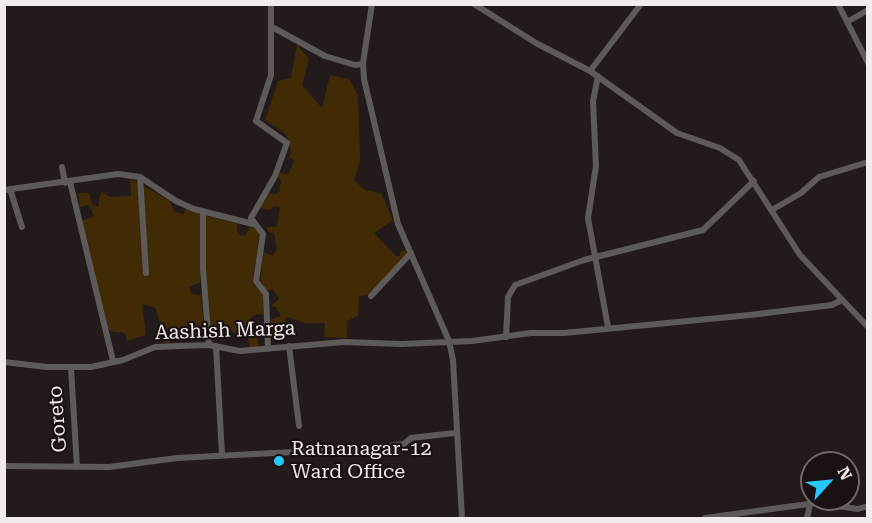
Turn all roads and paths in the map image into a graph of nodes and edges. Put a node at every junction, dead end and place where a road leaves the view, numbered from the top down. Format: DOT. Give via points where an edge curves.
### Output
graph roads {
  1 [pos="271,4"];
  2 [pos="372,4"];
  3 [pos="474,4"];
  4 [pos="641,4"];
  5 [pos="838,4"];
  6 [pos="867,10"];
  7 [pos="848,22"];
  8 [pos="272,27"];
  9 [pos="867,63"];
  10 [pos="363,64"];
  11 [pos="590,71"];
  12 [pos="598,76"];
  13 [pos="867,162"];
  14 [pos="62,167"];
  15 [pos="140,177"];
  16 [pos="754,181"];
  17 [pos="67,183"];
  18 [pos="7,190"];
  19 [pos="772,210"];
  20 [pos="203,211"];
  21 [pos="253,224"];
  22 [pos="22,227"];
  23 [pos="411,253"];
  24 [pos="595,257"];
  25 [pos="146,273"];
  26 [pos="371,296"];
  27 [pos="842,300"];
  28 [pos="608,327"];
  29 [pos="867,327"];
  30 [pos="506,337"];
  31 [pos="449,341"];
  32 [pos="212,345"];
  33 [pos="290,346"];
  34 [pos="268,349"];
  35 [pos="113,361"];
  36 [pos="4,362"];
  37 [pos="71,368"];
  38 [pos="299,426"];
  39 [pos="455,434"];
  40 [pos="222,455"];
  41 [pos="4,466"];
  42 [pos="77,467"];
  43 [pos="800,506"];
  44 [pos="462,519"];
  45 [pos="705,519"];
  1 -- 8 [label="street"];
  2 -- 10 [label="street"];
  3 -- 11 [label="street" via="536,44"];
  4 -- 11 [label="street"];
  5 -- 7 [label="street"];
  6 -- 7 [label="street"];
  7 -- 9 [label="street"];
  8 -- 10 [label="street" via="325,56"];
  8 -- 21 [label="street" via="271,75 256,121 287,143 275,176 251,218"];
  10 -- 23 [label="street" via="380,157 398,224"];
  11 -- 12 [label="street"];
  12 -- 16 [label="street" via="677,133 731,154"];
  12 -- 24 [label="street" via="593,101 596,166 588,218"];
  13 -- 19 [label="street" via="819,177"];
  14 -- 17 [label="street"];
  15 -- 17 [label="street" via="118,174"];
  15 -- 20 [label="street" via="176,201"];
  15 -- 25 [label="street"];
  16 -- 19 [label="street"];
  16 -- 24 [label="street" via="703,230"];
  17 -- 18 [label="street"];
  17 -- 35 [label="street"];
  18 -- 22 [label="street"];
  19 -- 27 [label="street" via="800,255"];
  20 -- 21 [label="street"];
  20 -- 32 [label="street" via="204,296"];
  21 -- 34 [label="street" via="263,234 256,281 266,294"];
  23 -- 26 [label="street"];
  23 -- 31 [label="street"];
  24 -- 28 [label="street"];
  24 -- 30 [label="street" via="515,285 508,297"];
  27 -- 28 [label="street, Aashish Marga" via="832,305 771,313"];
  27 -- 29 [label="street"];
  28 -- 30 [label="street, Aashish Marga"];
  30 -- 31 [label="street, Aashish Marga"];
  31 -- 33 [label="street, Aashish Marga"];
  31 -- 39 [label="street"];
  32 -- 34 [label="street, Aashish Marga" via="240,351"];
  32 -- 35 [label="street, Aashish Marga" via="155,347"];
  32 -- 40 [label="street"];
  33 -- 34 [label="street, Aashish Marga"];
  33 -- 38 [label="street"];
  35 -- 37 [label="street, Aashish Marga"];
  36 -- 37 [label="street, Aashish Marga"];
  37 -- 42 [label="street, Goreto"];
  39 -- 40 [label="street" via="411,438 404,444 372,448"];
  39 -- 44 [label="street"];
  40 -- 42 [label="street"];
  41 -- 42 [label="street"];
  43 -- 45 [label="street"];
}
